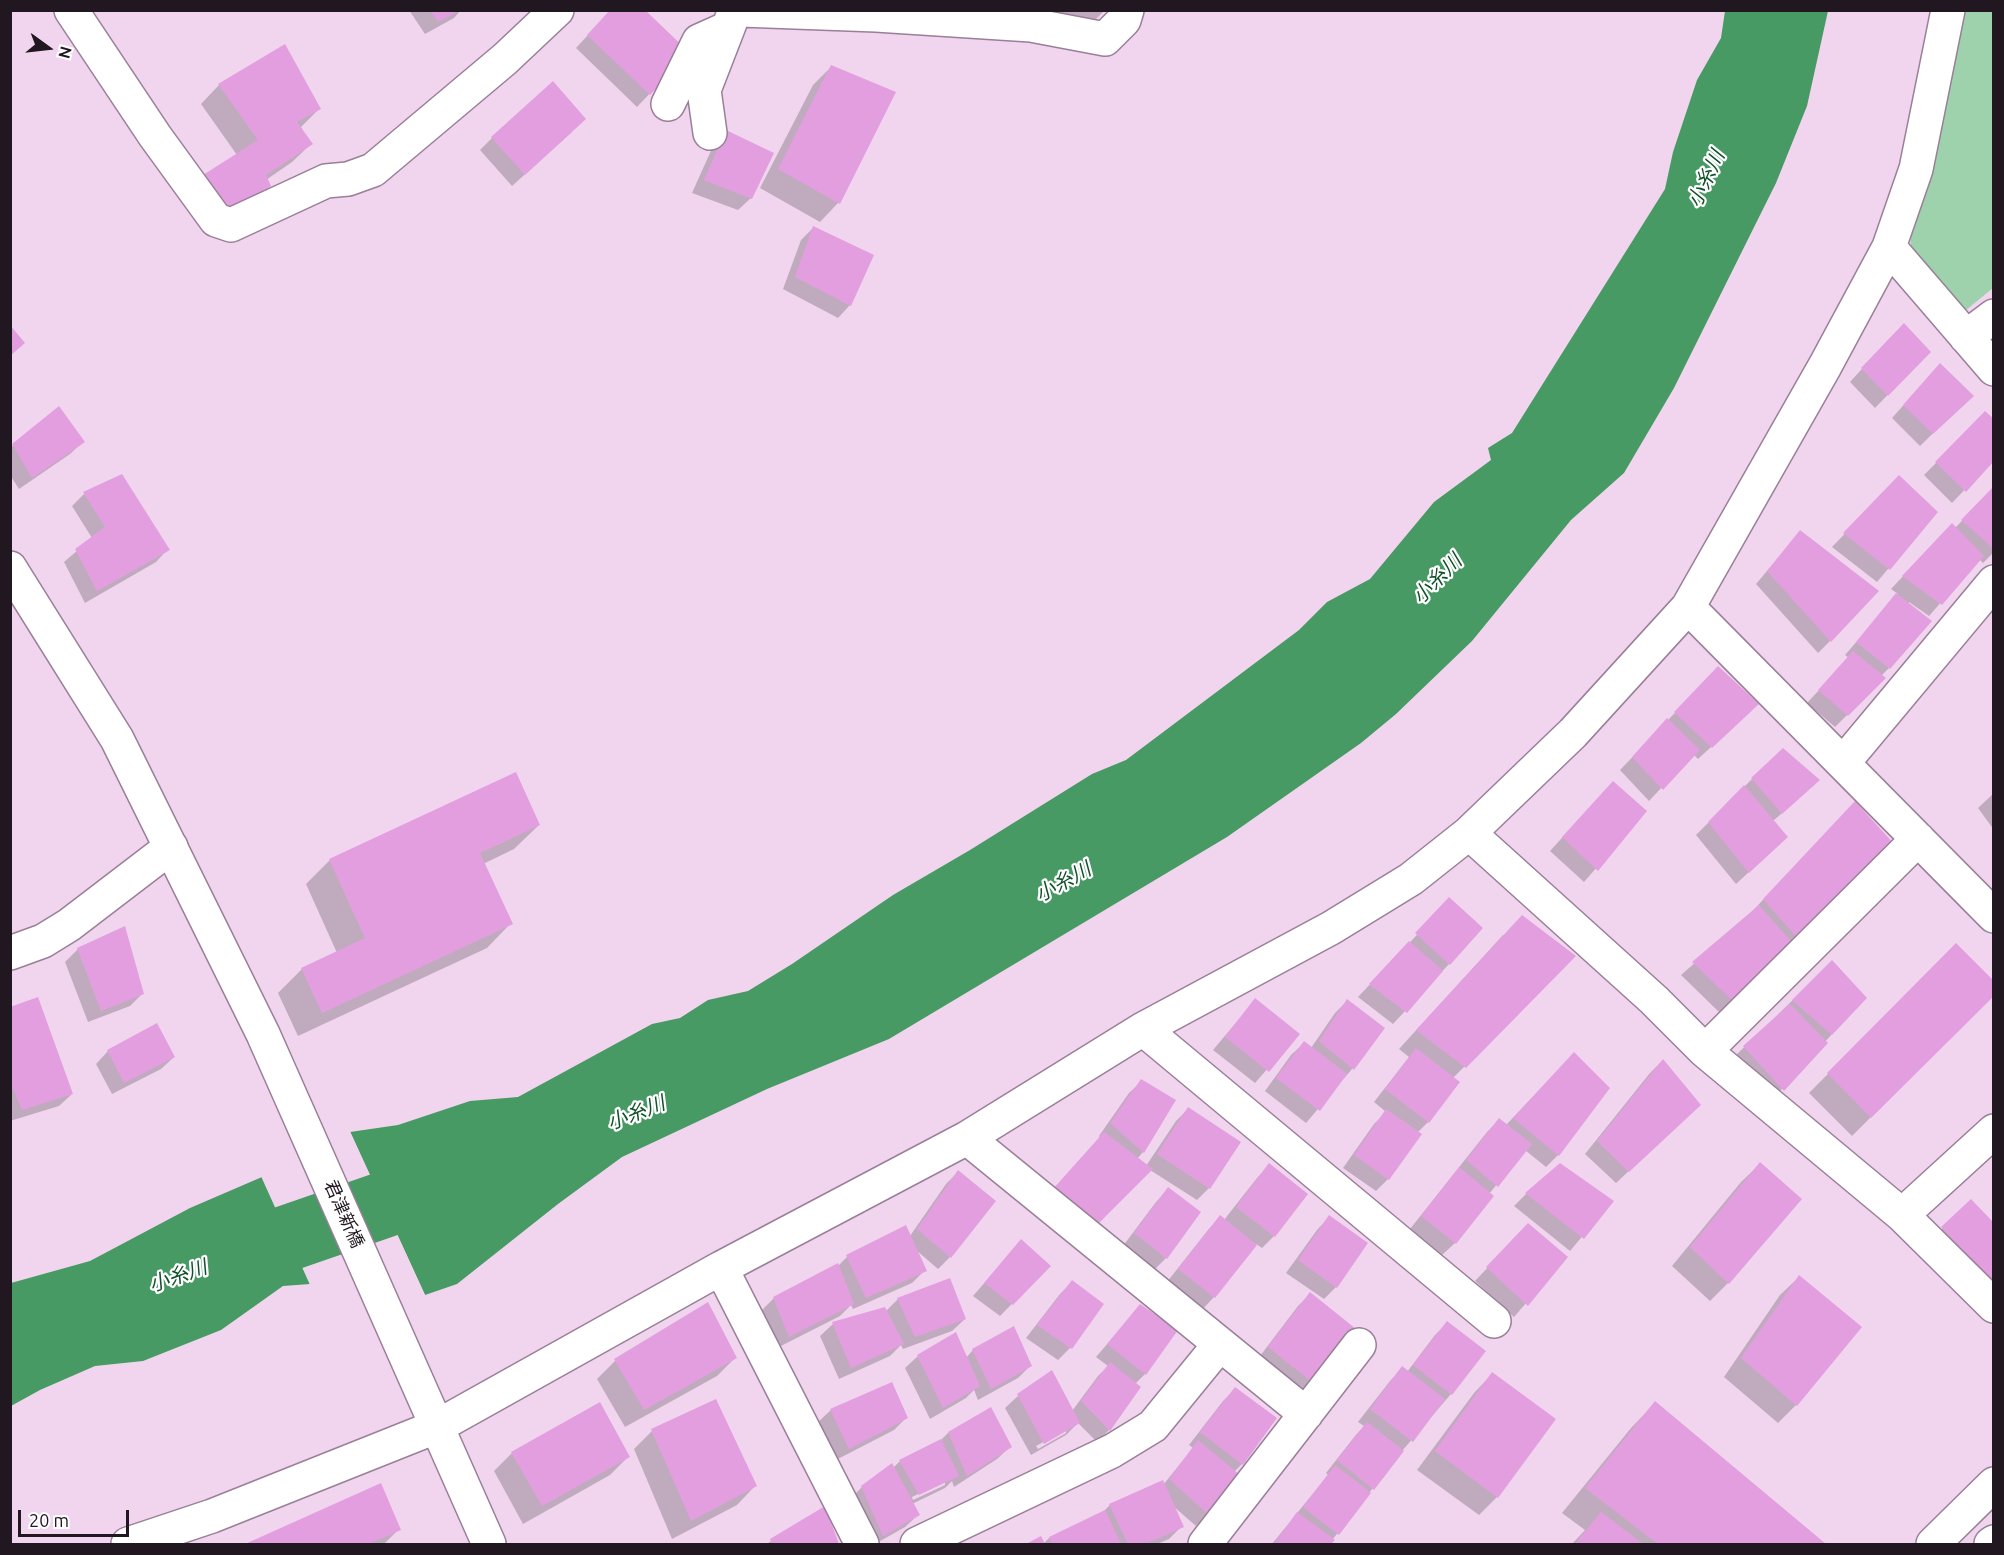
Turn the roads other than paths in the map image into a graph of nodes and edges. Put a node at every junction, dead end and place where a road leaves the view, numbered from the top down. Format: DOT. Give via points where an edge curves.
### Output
graph roads {
  1 [pos="71,10"];
  2 [pos="557,10"];
  3 [pos="1127,10"];
  4 [pos="1948,10"];
  5 [pos="735,16"];
  6 [pos="668,104"];
  7 [pos="710,133"];
  8 [pos="1889,247"];
  9 [pos="1994,316"];
  10 [pos="1966,337"];
  11 [pos="1994,369"];
  12 [pos="10,568"];
  13 [pos="1994,582"];
  14 [pos="1688,607"];
  15 [pos="1843,763"];
  16 [pos="1469,833"];
  17 [pos="1918,838"];
  18 [pos="171,847"];
  19 [pos="1994,916"];
  20 [pos="10,953"];
  21 [pos="1143,1029"];
  22 [pos="1705,1052"];
  23 [pos="1994,1131"];
  24 [pos="967,1138"];
  25 [pos="1902,1215"];
  26 [pos="721,1268"];
  27 [pos="1994,1306"];
  28 [pos="1494,1321"];
  29 [pos="1220,1344"];
  30 [pos="1359,1346"];
  31 [pos="1306,1414"];
  32 [pos="438,1426"];
  33 [pos="1994,1484"];
  34 [pos="203,1533"];
  35 [pos="128,1545"];
  36 [pos="489,1545"];
  37 [pos="862,1545"];
  38 [pos="917,1545"];
  39 [pos="1205,1545"];
  40 [pos="1933,1545"];
  1 -- 2 [label="street" via="216,220 231,225 326,181 348,179 373,170"];
  3 -- 5 [label="street" via="1124,20 1104,39 1031,25 876,15"];
  4 -- 8 [label="street" via="1916,169"];
  5 -- 6 [label="street" via="699,41"];
  5 -- 7 [label="street" via="704,90"];
  8 -- 10 [label="street"];
  8 -- 14 [label="street"];
  9 -- 10 [label="street"];
  10 -- 11 [label="street"];
  12 -- 18 [label="street, 君津新橋" via="117,739"];
  13 -- 15 [label="street"];
  14 -- 15 [label="street"];
  14 -- 16 [label="street" via="1573,733"];
  15 -- 17 [label="street"];
  16 -- 21 [label="street" via="1411,879 1331,928"];
  16 -- 22 [label="street" via="1654,1000"];
  17 -- 19 [label="street"];
  17 -- 22 [label="street"];
  18 -- 20 [label="street" via="69,925 43,941"];
  18 -- 32 [label="street, 君津新橋" via="263,1034"];
  21 -- 24 [label="street"];
  21 -- 28 [label="street"];
  22 -- 25 [label="street"];
  23 -- 25 [label="street"];
  24 -- 26 [label="street"];
  24 -- 29 [label="street"];
  25 -- 27 [label="street"];
  26 -- 32 [label="street"];
  26 -- 37 [label="street"];
  29 -- 31 [label="street"];
  29 -- 38 [label="street" via="1153,1426 1112,1451"];
  30 -- 31 [label="street"];
  31 -- 39 [label="street"];
  32 -- 34 [label="street"];
  32 -- 36 [label="street, 君津新橋"];
  33 -- 40 [label="street"];
  34 -- 35 [label="street"];
}
